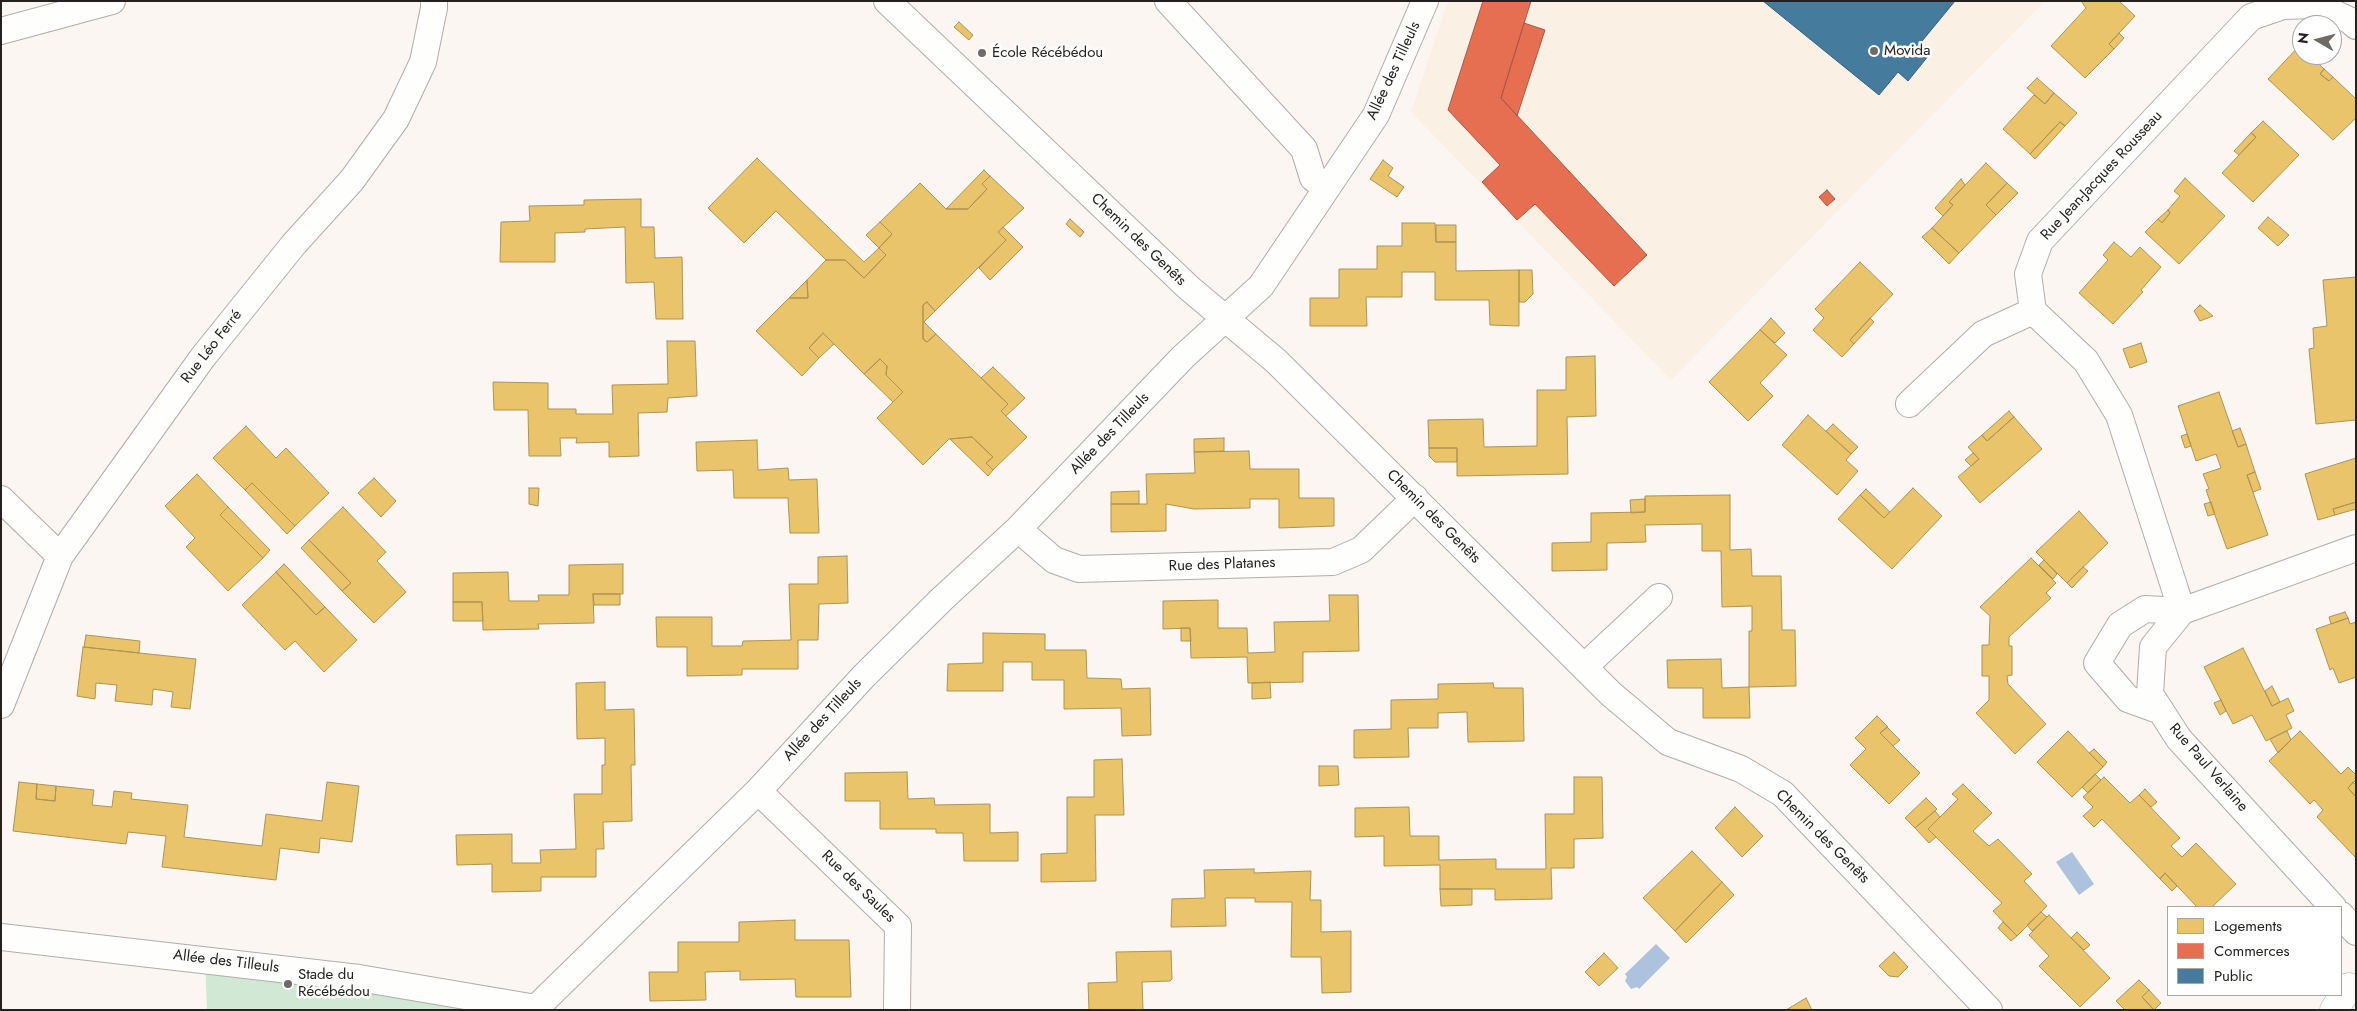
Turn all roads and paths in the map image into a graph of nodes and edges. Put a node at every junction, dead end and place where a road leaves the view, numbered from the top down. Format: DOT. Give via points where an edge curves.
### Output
graph roads {
  1 [pos="112,1"];
  2 [pos="434,1"];
  3 [pos="887,1"];
  4 [pos="1168,1"];
  5 [pos="1425,1"];
  6 [pos="2356,26"];
  7 [pos="1,31"];
  8 [pos="1327,188"];
  9 [pos="2033,311"];
  10 [pos="1226,320"];
  11 [pos="1909,404"];
  12 [pos="1415,498"];
  13 [pos="1,499"];
  14 [pos="1018,528"];
  15 [pos="2356,548"];
  16 [pos="60,556"];
  17 [pos="1659,597"];
  18 [pos="2182,611"];
  19 [pos="1584,667"];
  20 [pos="1,705"];
  21 [pos="2161,711"];
  22 [pos="758,791"];
  23 [pos="2332,906"];
  24 [pos="2342,916"];
  25 [pos="2356,932"];
  26 [pos="1,936"];
  27 [pos="2346,989"];
  28 [pos="2337,996"];
  29 [pos="537,1009"];
  30 [pos="897,1010"];
  31 [pos="1989,1010"];
  32 [pos="2319,1010"];
  33 [pos="2334,1010"];
  1 -- 7 [label="street"];
  2 -- 16 [label="street, Rue Léo Ferré" via="423,62 396,120 352,180 294,244 203,357"];
  3 -- 10 [label="street, Chemin des Genêts"];
  4 -- 8 [label="street" via="1304,149 1312,178"];
  5 -- 8 [label="street, Allée des Tilleuls" via="1376,115"];
  6 -- 9 [label="street, Rue Jean-Jacques Rousseau" via="2316,5 2283,6 2251,17 2040,241 2028,274"];
  8 -- 10 [label="street, Allée des Tilleuls" via="1261,286"];
  9 -- 11 [label="street" via="1983,334"];
  9 -- 18 [label="street" via="2086,361 2119,415"];
  10 -- 12 [label="street, Chemin des Genêts" via="1276,361"];
  10 -- 14 [label="street, Allée des Tilleuls" via="1183,357"];
  12 -- 14 [label="street, Rue des Platanes" via="1361,550 1333,562 1079,568 1054,560"];
  12 -- 19 [label="street, Chemin des Genêts"];
  13 -- 16 [label="street"];
  14 -- 22 [label="street, Allée des Tilleuls" via="864,676"];
  15 -- 18 [label="street"];
  16 -- 20 [label="street, Rue Léo Ferré"];
  17 -- 19 [label="street"];
  18 -- 21 [label="street, Rue Paul Verlaine" via="2153,647 2150,694"];
  18 -- 21 [label="street" via="2144,609 2120,625 2097,663 2128,699"];
  19 -- 31 [label="street, Chemin des Genêts" via="1668,742 1741,769 1783,794"];
  21 -- 23 [label="street, Rue Paul Verlaine" via="2179,739"];
  22 -- 29 [label="street, Allée des Tilleuls"];
  22 -- 30 [label="street, Rue des Saules" via="898,926"];
  24 -- 25 [label="street"];
  26 -- 29 [label="street, Allée des Tilleuls" via="359,978"];
  27 -- 33 [label="main road"];
  28 -- 32 [label="main road"];
}
